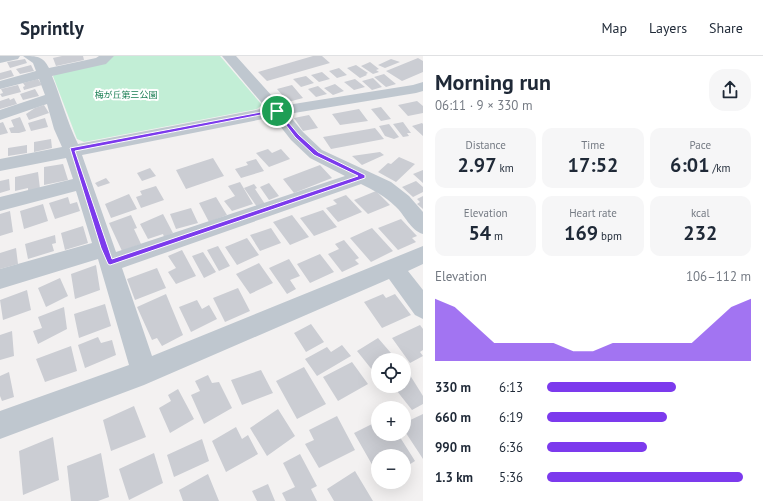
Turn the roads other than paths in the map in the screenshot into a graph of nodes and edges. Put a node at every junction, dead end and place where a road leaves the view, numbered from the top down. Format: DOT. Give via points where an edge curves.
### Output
graph roads {
  1 [pos="13,56"];
  2 [pos="30,56"];
  3 [pos="107,56"];
  4 [pos="229,56"];
  5 [pos="0,60"];
  6 [pos="44,73"];
  7 [pos="0,85"];
  8 [pos="423,86"];
  9 [pos="53,97"];
  10 [pos="277,111"];
  11 [pos="0,114"];
  12 [pos="72,150"];
  13 [pos="0,165"];
  14 [pos="364,176"];
  15 [pos="82,183"];
  16 [pos="0,204"];
  17 [pos="423,226"];
  18 [pos="423,255"];
  19 [pos="107,256"];
  20 [pos="393,268"];
  21 [pos="0,279"];
  22 [pos="423,308"];
  23 [pos="144,372"];
  24 [pos="0,426"];
  1 -- 5 [label="street"];
  2 -- 6 [label="street" via="39,61"];
  3 -- 6 [label="street" via="101,61"];
  4 -- 10 [label="street"];
  6 -- 7 [label="street"];
  6 -- 9 [label="street"];
  8 -- 10 [label="street"];
  9 -- 11 [label="street"];
  9 -- 12 [label="street" via="62,129"];
  10 -- 12 [label="street"];
  10 -- 14 [label="street" via="316,154"];
  12 -- 13 [label="street"];
  12 -- 15 [label="street"];
  14 -- 17 [label="street" via="402,201"];
  14 -- 19 [label="street"];
  15 -- 16 [label="street"];
  15 -- 19 [label="street"];
  18 -- 20 [label="street"];
  19 -- 21 [label="street"];
  19 -- 23 [label="street"];
  20 -- 22 [label="street"];
  20 -- 23 [label="street"];
  23 -- 24 [label="street"];
}
